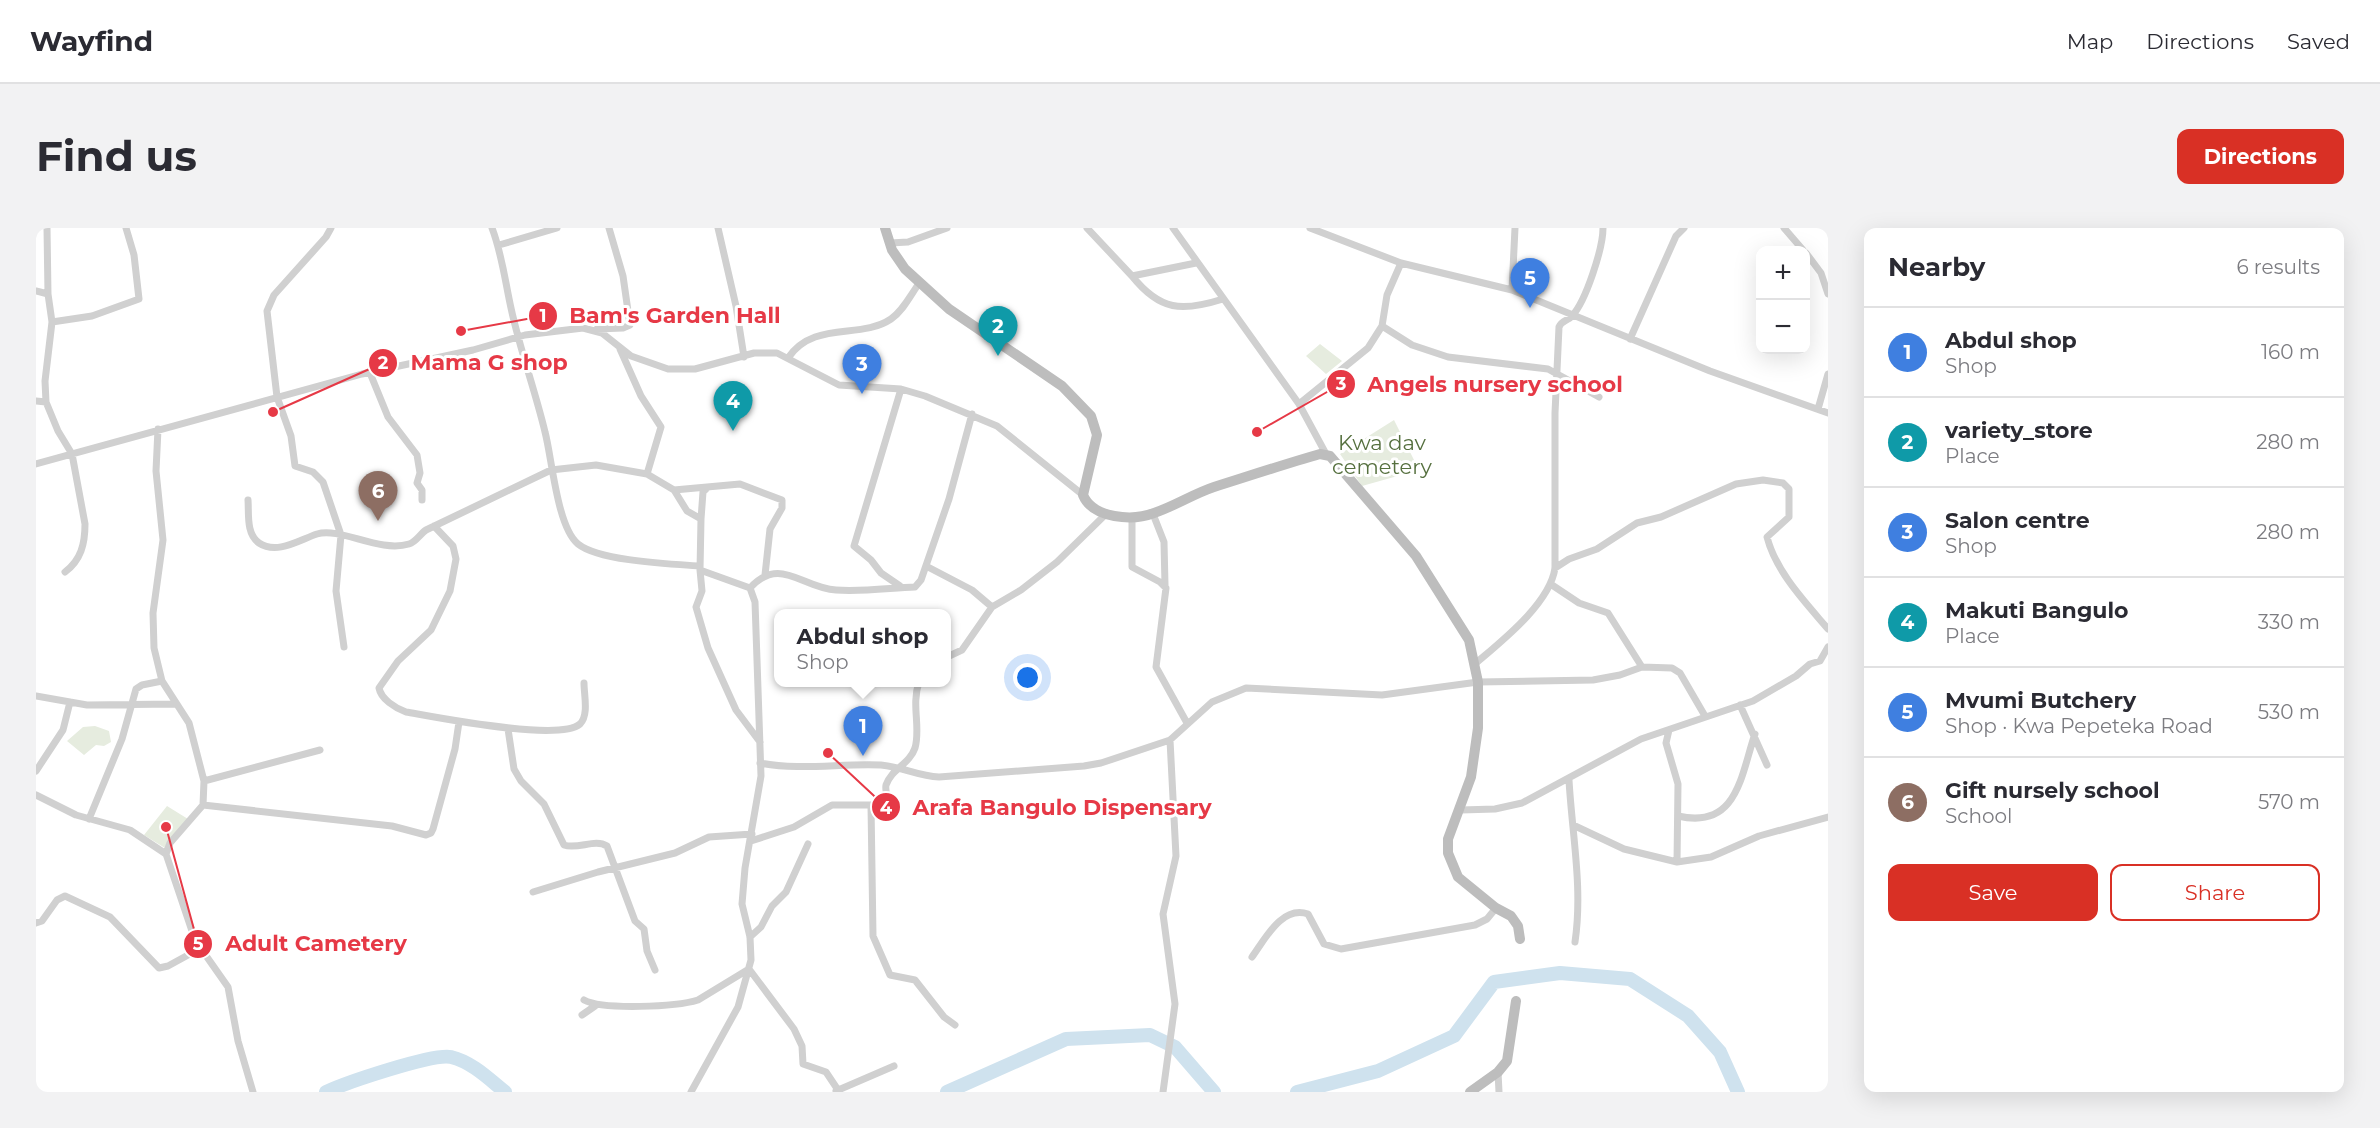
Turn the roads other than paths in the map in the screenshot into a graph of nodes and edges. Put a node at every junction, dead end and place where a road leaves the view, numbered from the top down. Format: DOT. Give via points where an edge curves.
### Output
graph roads {
  1 [pos="47,228"];
  2 [pos="126,228"];
  3 [pos="331,228"];
  4 [pos="492,228"];
  5 [pos="557,228"];
  6 [pos="609,228"];
  7 [pos="718,228"];
  8 [pos="885,228"];
  9 [pos="947,228"];
  10 [pos="1087,228"];
  11 [pos="1173,228"];
  12 [pos="1310,228"];
  13 [pos="1515,228"];
  14 [pos="1603,228"];
  15 [pos="1684,228"];
  16 [pos="1784,228"];
  17 [pos="890,243"];
  18 [pos="499,245"];
  19 [pos="1799,246"];
  20 [pos="1810,257"];
  21 [pos="1196,263"];
  22 [pos="1401,263"];
  23 [pos="1825,271"];
  24 [pos="1132,276"];
  25 [pos="920,282"];
  26 [pos="1512,290"];
  27 [pos="36,291"];
  28 [pos="48,294"];
  29 [pos="1828,294"];
  30 [pos="1223,299"];
  31 [pos="1572,316"];
  32 [pos="52,322"];
  33 [pos="1382,326"];
  34 [pos="594,329"];
  35 [pos="518,337"];
  36 [pos="1630,339"];
  37 [pos="620,349"];
  38 [pos="744,357"];
  39 [pos="789,358"];
  40 [pos="370,373"];
  41 [pos="1557,373"];
  42 [pos="1828,374"];
  43 [pos="901,389"];
  44 [pos="277,397"];
  45 [pos="1599,397"];
  46 [pos="36,402"];
  47 [pos="46,402"];
  48 [pos="1299,404"];
  49 [pos="1818,409"];
  50 [pos="1828,412"];
  51 [pos="972,414"];
  52 [pos="158,429"];
  53 [pos="1326,453"];
  54 [pos="72,454"];
  55 [pos="36,464"];
  56 [pos="551,470"];
  57 [pos="647,474"];
  58 [pos="706,488"];
  59 [pos="674,490"];
  60 [pos="1083,495"];
  61 [pos="248,500"];
  62 [pos="422,500"];
  63 [pos="1106,514"];
  64 [pos="1152,514"];
  65 [pos="1132,517"];
  66 [pos="701,519"];
  67 [pos="434,526"];
  68 [pos="341,535"];
  69 [pos="926,566"];
  70 [pos="699,568"];
  71 [pos="1555,568"];
  72 [pos="65,572"];
  73 [pos="765,574"];
  74 [pos="1165,585"];
  75 [pos="1552,585"];
  76 [pos="900,586"];
  77 [pos="750,588"];
  78 [pos="992,607"];
  79 [pos="1828,629"];
  80 [pos="344,647"];
  81 [pos="1828,647"];
  82 [pos="951,655"];
  83 [pos="1820,661"];
  84 [pos="1476,663"];
  85 [pos="1828,664"];
  86 [pos="1642,667"];
  87 [pos="162,681"];
  88 [pos="1478,682"];
  89 [pos="584,683"];
  90 [pos="918,687"];
  91 [pos="36,696"];
  92 [pos="70,702"];
  93 [pos="176,705"];
  94 [pos="1740,705"];
  95 [pos="131,707"];
  96 [pos="1705,716"];
  97 [pos="459,722"];
  98 [pos="1186,723"];
  99 [pos="508,729"];
  100 [pos="1670,730"];
  101 [pos="1755,734"];
  102 [pos="1170,740"];
  103 [pos="761,742"];
  104 [pos="320,750"];
  105 [pos="760,763"];
  106 [pos="1767,765"];
  107 [pos="901,767"];
  108 [pos="36,771"];
  109 [pos="1569,780"];
  110 [pos="204,781"];
  111 [pos="36,795"];
  112 [pos="203,805"];
  113 [pos="871,805"];
  114 [pos="1461,810"];
  115 [pos="1678,816"];
  116 [pos="1828,817"];
  117 [pos="89,819"];
  118 [pos="1574,825"];
  119 [pos="751,837"];
  120 [pos="808,844"];
  121 [pos="166,854"];
  122 [pos="1677,862"];
  123 [pos="615,867"];
  124 [pos="533,892"];
  125 [pos="1496,908"];
  126 [pos="36,923"];
  127 [pos="750,937"];
  128 [pos="1520,939"];
  129 [pos="1575,942"];
  130 [pos="199,949"];
  131 [pos="1252,957"];
  132 [pos="749,969"];
  133 [pos="654,970"];
  134 [pos="584,1000"];
  135 [pos="1516,1001"];
  136 [pos="595,1006"];
  137 [pos="582,1015"];
  138 [pos="955,1025"];
  139 [pos="894,1066"];
  140 [pos="1498,1072"];
  141 [pos="836,1091"];
  142 [pos="253,1092"];
  143 [pos="691,1092"];
  144 [pos="1163,1092"];
  145 [pos="1470,1092"];
  146 [pos="1500,1092"];
  1 -- 28 [label="street"];
  2 -- 32 [label="street" via="134,255 139,299 92,316"];
  3 -- 44 [label="street" via="269,303 270,357"];
  4 -- 18 [label="street"];
  5 -- 18 [label="street"];
  6 -- 34 [label="street" via="623,276 630,325"];
  7 -- 38 [label="street"];
  8 -- 17 [label="street"];
  9 -- 17 [label="street" via="908,242"];
  10 -- 24 [label="street"];
  11 -- 21 [label="street"];
  12 -- 22 [label="street"];
  13 -- 26 [label="street"];
  14 -- 31 [label="street" via="1600,255"];
  15 -- 36 [label="street" via="1676,236"];
  16 -- 19 [label="street"];
  17 -- 25 [label="street" via="905,269"];
  18 -- 35 [label="street"];
  20 -- 23 [label="street"];
  21 -- 24 [label="street"];
  21 -- 30 [label="street"];
  22 -- 26 [label="street"];
  22 -- 33 [label="street" via="1387,295"];
  23 -- 29 [label="street"];
  24 -- 30 [label="street" via="1146,291 1171,307"];
  25 -- 39 [label="street" via="898,313 887,321 818,336 801,344"];
  25 -- 60 [label="street" via="949,309 1062,386 1090,416 1097,435"];
  26 -- 31 [label="street"];
  27 -- 28 [label="street"];
  28 -- 32 [label="street"];
  30 -- 48 [label="street"];
  31 -- 36 [label="street"];
  31 -- 41 [label="street" via="1559,327"];
  32 -- 47 [label="street"];
  33 -- 41 [label="street" via="1412,345 1448,357"];
  33 -- 48 [label="street" via="1368,348"];
  34 -- 35 [label="street"];
  34 -- 37 [label="street"];
  35 -- 40 [label="street"];
  35 -- 56 [label="street" via="545,432"];
  36 -- 49 [label="street"];
  37 -- 38 [label="street" via="668,369 695,369"];
  37 -- 57 [label="street" via="641,396 661,427"];
  38 -- 39 [label="street" via="763,352"];
  39 -- 43 [label="street" via="839,385"];
  40 -- 44 [label="street"];
  40 -- 62 [label="street" via="394,427 417,455 417,483"];
  41 -- 45 [label="street"];
  41 -- 71 [label="street"];
  42 -- 49 [label="street"];
  43 -- 51 [label="street"];
  43 -- 76 [label="street" via="854,546 883,576"];
  44 -- 52 [label="street"];
  44 -- 68 [label="street" via="291,436 295,466 313,472 323,482"];
  46 -- 47 [label="street"];
  47 -- 54 [label="street"];
  48 -- 53 [label="street"];
  49 -- 50 [label="street"];
  51 -- 60 [label="street" via="1009,434"];
  51 -- 69 [label="street"];
  52 -- 54 [label="street"];
  52 -- 87 [label="street" via="156,471 163,540 153,613 154,648"];
  53 -- 64 [label="street" via="1211,488"];
  53 -- 84 [label="street" via="1416,556 1460,622"];
  54 -- 55 [label="street"];
  54 -- 72 [label="street" via="85,536 76,564"];
  56 -- 57 [label="street" via="596,465"];
  56 -- 67 [label="street"];
  56 -- 70 [label="street" via="569,534 580,546 609,556"];
  57 -- 59 [label="street"];
  58 -- 59 [label="street"];
  58 -- 66 [label="street"];
  58 -- 73 [label="street" via="746,485 783,501 770,529"];
  59 -- 66 [label="street" via="687,511"];
  60 -- 63 [label="street" via="1095,509"];
  61 -- 68 [label="street" via="251,534 262,545 282,546 325,533"];
  63 -- 65 [label="street"];
  63 -- 78 [label="street" via="1057,562"];
  64 -- 65 [label="street"];
  64 -- 74 [label="street" via="1164,542"];
  65 -- 74 [label="street" via="1132,567"];
  66 -- 70 [label="street"];
  67 -- 68 [label="street" via="404,545 372,544"];
  67 -- 97 [label="street" via="453,546 456,559 450,591 431,630 392,667 378,690 402,711"];
  68 -- 80 [label="street" via="336,591"];
  69 -- 76 [label="street" via="915,587"];
  69 -- 78 [label="street" via="950,577"];
  70 -- 77 [label="street"];
  70 -- 103 [label="street" via="702,594 696,607 708,648 736,710"];
  71 -- 75 [label="street"];
  71 -- 79 [label="street" via="1597,549 1637,523 1661,517 1736,484 1776,482 1789,489 1790,510 1784,524 1768,534 1769,546 1797,592"];
  73 -- 76 [label="street" via="790,574 824,589"];
  73 -- 77 [label="street"];
  74 -- 98 [label="street" via="1157,674"];
  75 -- 84 [label="street"];
  75 -- 86 [label="street" via="1579,603 1608,614"];
  77 -- 103 [label="street" via="755,602"];
  78 -- 82 [label="street" via="962,650"];
  81 -- 83 [label="street"];
  83 -- 85 [label="street"];
  83 -- 94 [label="street" via="1764,696"];
  84 -- 88 [label="street"];
  86 -- 88 [label="street" via="1593,680"];
  86 -- 96 [label="street" via="1672,668 1680,673"];
  87 -- 93 [label="street"];
  87 -- 95 [label="street" via="137,687"];
  88 -- 98 [label="street" via="1382,695 1246,688 1212,702"];
  88 -- 114 [label="street" via="1478,728 1471,777"];
  89 -- 99 [label="street" via="584,714 579,725 562,729"];
  90 -- 107 [label="street" via="914,709 916,743 910,760"];
  91 -- 92 [label="street"];
  92 -- 95 [label="street"];
  92 -- 108 [label="street" via="63,730"];
  93 -- 95 [label="street"];
  93 -- 110 [label="street" via="189,723"];
  94 -- 96 [label="street"];
  94 -- 101 [label="street"];
  95 -- 117 [label="street"];
  96 -- 100 [label="street"];
  97 -- 99 [label="street"];
  97 -- 112 [label="street" via="431,833"];
  98 -- 102 [label="street"];
  99 -- 123 [label="street" via="514,769 520,781 544,804 564,845 605,844"];
  100 -- 109 [label="street" via="1641,740"];
  100 -- 115 [label="street" via="1666,742 1677,773"];
  101 -- 106 [label="street"];
  101 -- 115 [label="street" via="1731,804 1708,815"];
  102 -- 107 [label="street" via="1101,764 1075,767 950,777 922,776"];
  102 -- 144 [label="street" via="1176,856 1163,914 1175,1005"];
  103 -- 105 [label="street"];
  104 -- 110 [label="street"];
  105 -- 107 [label="street" via="795,767"];
  105 -- 119 [label="street"];
  107 -- 113 [label="street" via="886,786 887,799"];
  109 -- 114 [label="street" via="1522,803"];
  109 -- 118 [label="street"];
  110 -- 112 [label="street"];
  111 -- 117 [label="street"];
  112 -- 121 [label="street" via="170,843"];
  113 -- 119 [label="street" via="832,805 794,827"];
  113 -- 138 [label="street" via="874,941 890,975 915,980"];
  114 -- 125 [label="street" via="1448,839 1451,865 1458,877"];
  115 -- 122 [label="street"];
  116 -- 122 [label="street" via="1759,836 1711,857"];
  117 -- 121 [label="street" via="130,830"];
  118 -- 122 [label="street" via="1624,849"];
  118 -- 129 [label="street" via="1579,911"];
  119 -- 123 [label="street" via="710,837 675,853"];
  119 -- 127 [label="street" via="742,904"];
  120 -- 127 [label="street" via="786,892"];
  121 -- 130 [label="street"];
  123 -- 124 [label="street"];
  123 -- 133 [label="street" via="635,921 644,928"];
  125 -- 128 [label="street" via="1511,916"];
  125 -- 131 [label="street" via="1475,925 1341,949 1324,944 1308,914 1295,913 1282,918"];
  126 -- 130 [label="street" via="65,896 110,917 159,968"];
  127 -- 132 [label="street"];
  130 -- 142 [label="street" via="228,987"];
  132 -- 136 [label="street" via="694,1001 657,1006"];
  132 -- 141 [label="street" via="794,1029 802,1046 802,1064 826,1072"];
  132 -- 143 [label="street" via="738,1007"];
  134 -- 136 [label="street"];
  135 -- 140 [label="street" via="1507,1061"];
  136 -- 137 [label="street"];
  139 -- 141 [label="street"];
  140 -- 145 [label="street"];
  140 -- 146 [label="street"];
}
